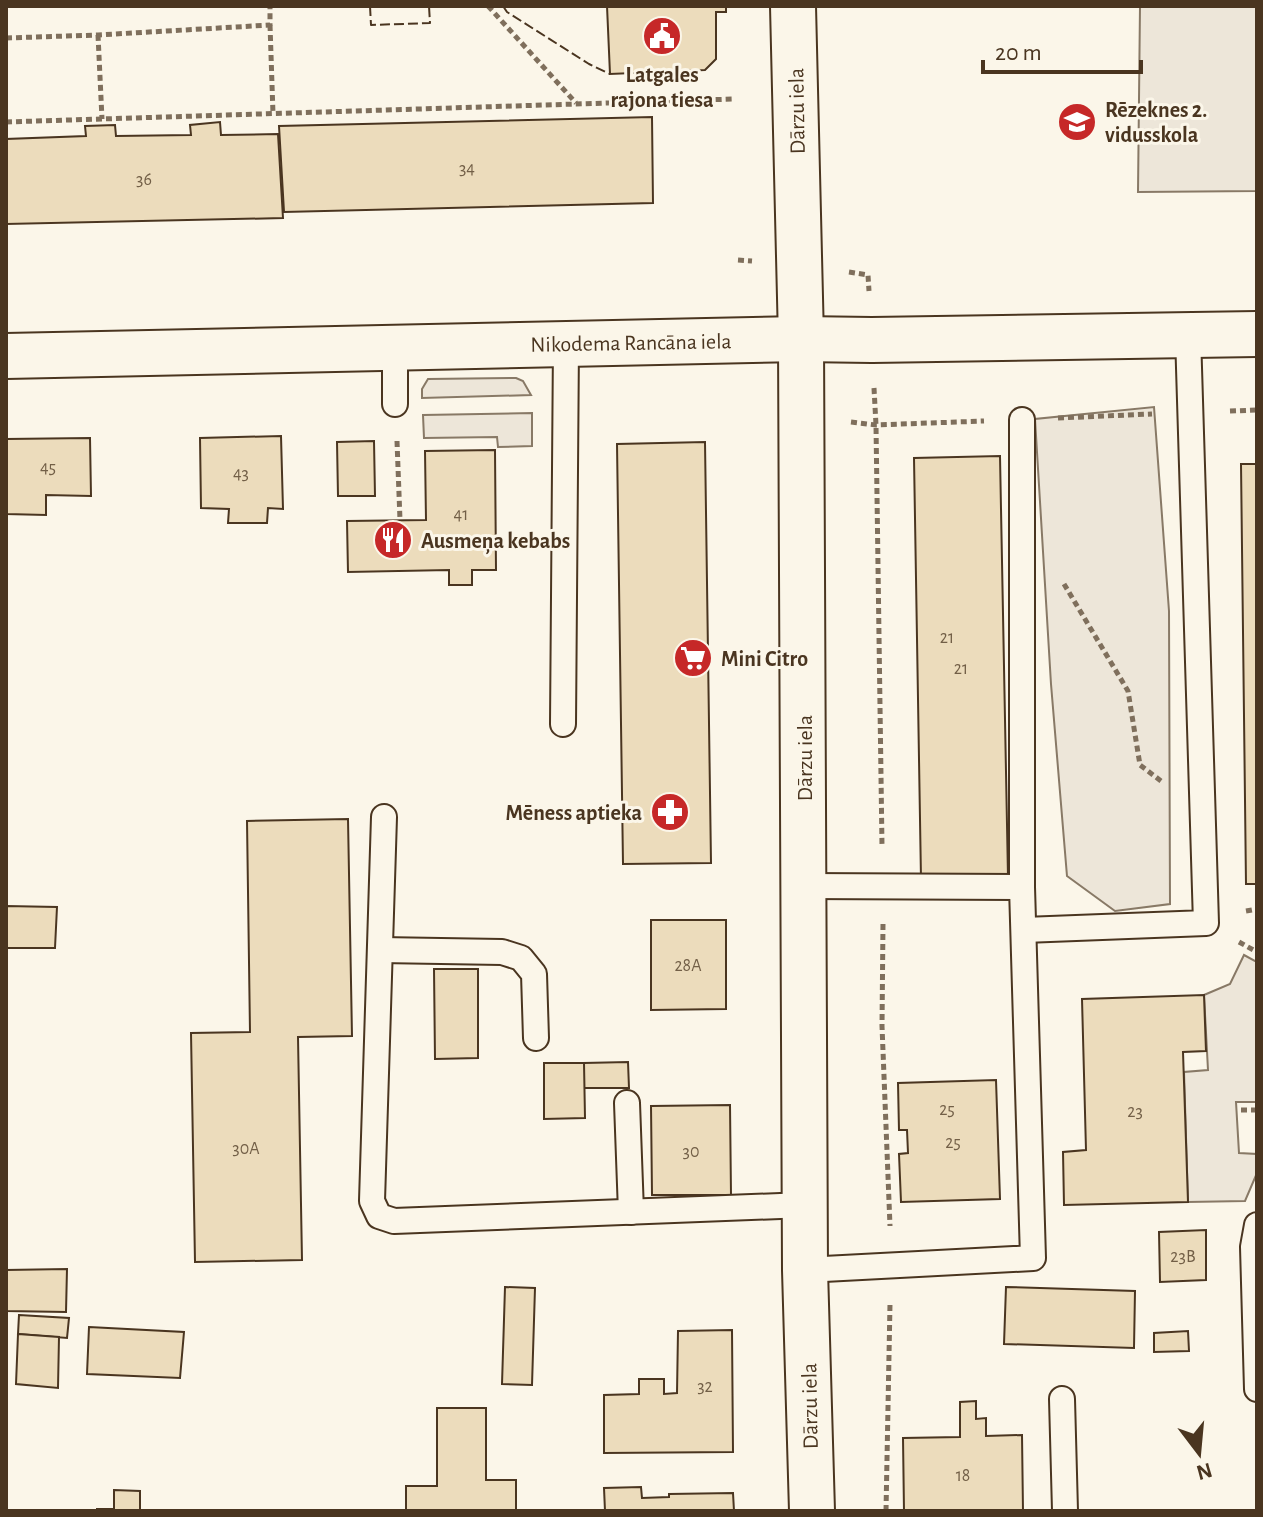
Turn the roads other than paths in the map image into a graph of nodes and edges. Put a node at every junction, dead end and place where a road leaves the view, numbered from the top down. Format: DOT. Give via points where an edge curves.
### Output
graph roads {
  1 [pos="793,6"];
  2 [pos="1257,334"];
  3 [pos="1188,335"];
  4 [pos="801,339"];
  5 [pos="566,343"];
  6 [pos="395,349"];
  7 [pos="6,356"];
  8 [pos="395,404"];
  9 [pos="1022,420"];
  10 [pos="563,724"];
  11 [pos="384,817"];
  12 [pos="804,886"];
  13 [pos="1022,887"];
  14 [pos="1024,930"];
  15 [pos="380,950"];
  16 [pos="536,1038"];
  17 [pos="627,1103"];
  18 [pos="805,1205"];
  19 [pos="631,1212"];
  20 [pos="1257,1225"];
  21 [pos="805,1270"];
  22 [pos="1257,1389"];
  23 [pos="1062,1399"];
  24 [pos="812,1511"];
  25 [pos="1065,1511"];
  1 -- 4 [label="street, Dārzu iela"];
  2 -- 3 [label="street, Nikodema Rancāna iela"];
  3 -- 4 [label="street, Nikodema Rancāna iela"];
  3 -- 14 [label="lane" via="1206,923"];
  4 -- 5 [label="street, Nikodema Rancāna iela"];
  4 -- 12 [label="street, Dārzu iela"];
  5 -- 6 [label="street, Nikodema Rancāna iela"];
  5 -- 10 [label="lane"];
  6 -- 7 [label="street, Nikodema Rancāna iela"];
  6 -- 8 [label="lane"];
  9 -- 13 [label="lane"];
  11 -- 15 [label="lane"];
  12 -- 13 [label="lane"];
  12 -- 18 [label="street, Dārzu iela"];
  13 -- 14 [label="lane"];
  14 -- 21 [label="lane" via="1033,1258"];
  15 -- 16 [label="lane" via="502,952 521,958 534,974"];
  15 -- 19 [label="lane" via="372,1201 379,1216 394,1221"];
  17 -- 19 [label="lane"];
  18 -- 19 [label="lane"];
  18 -- 21 [label="street, Dārzu iela"];
  20 -- 22 [label="lane"];
  21 -- 24 [label="street, Dārzu iela"];
  23 -- 25 [label="lane"];
}
